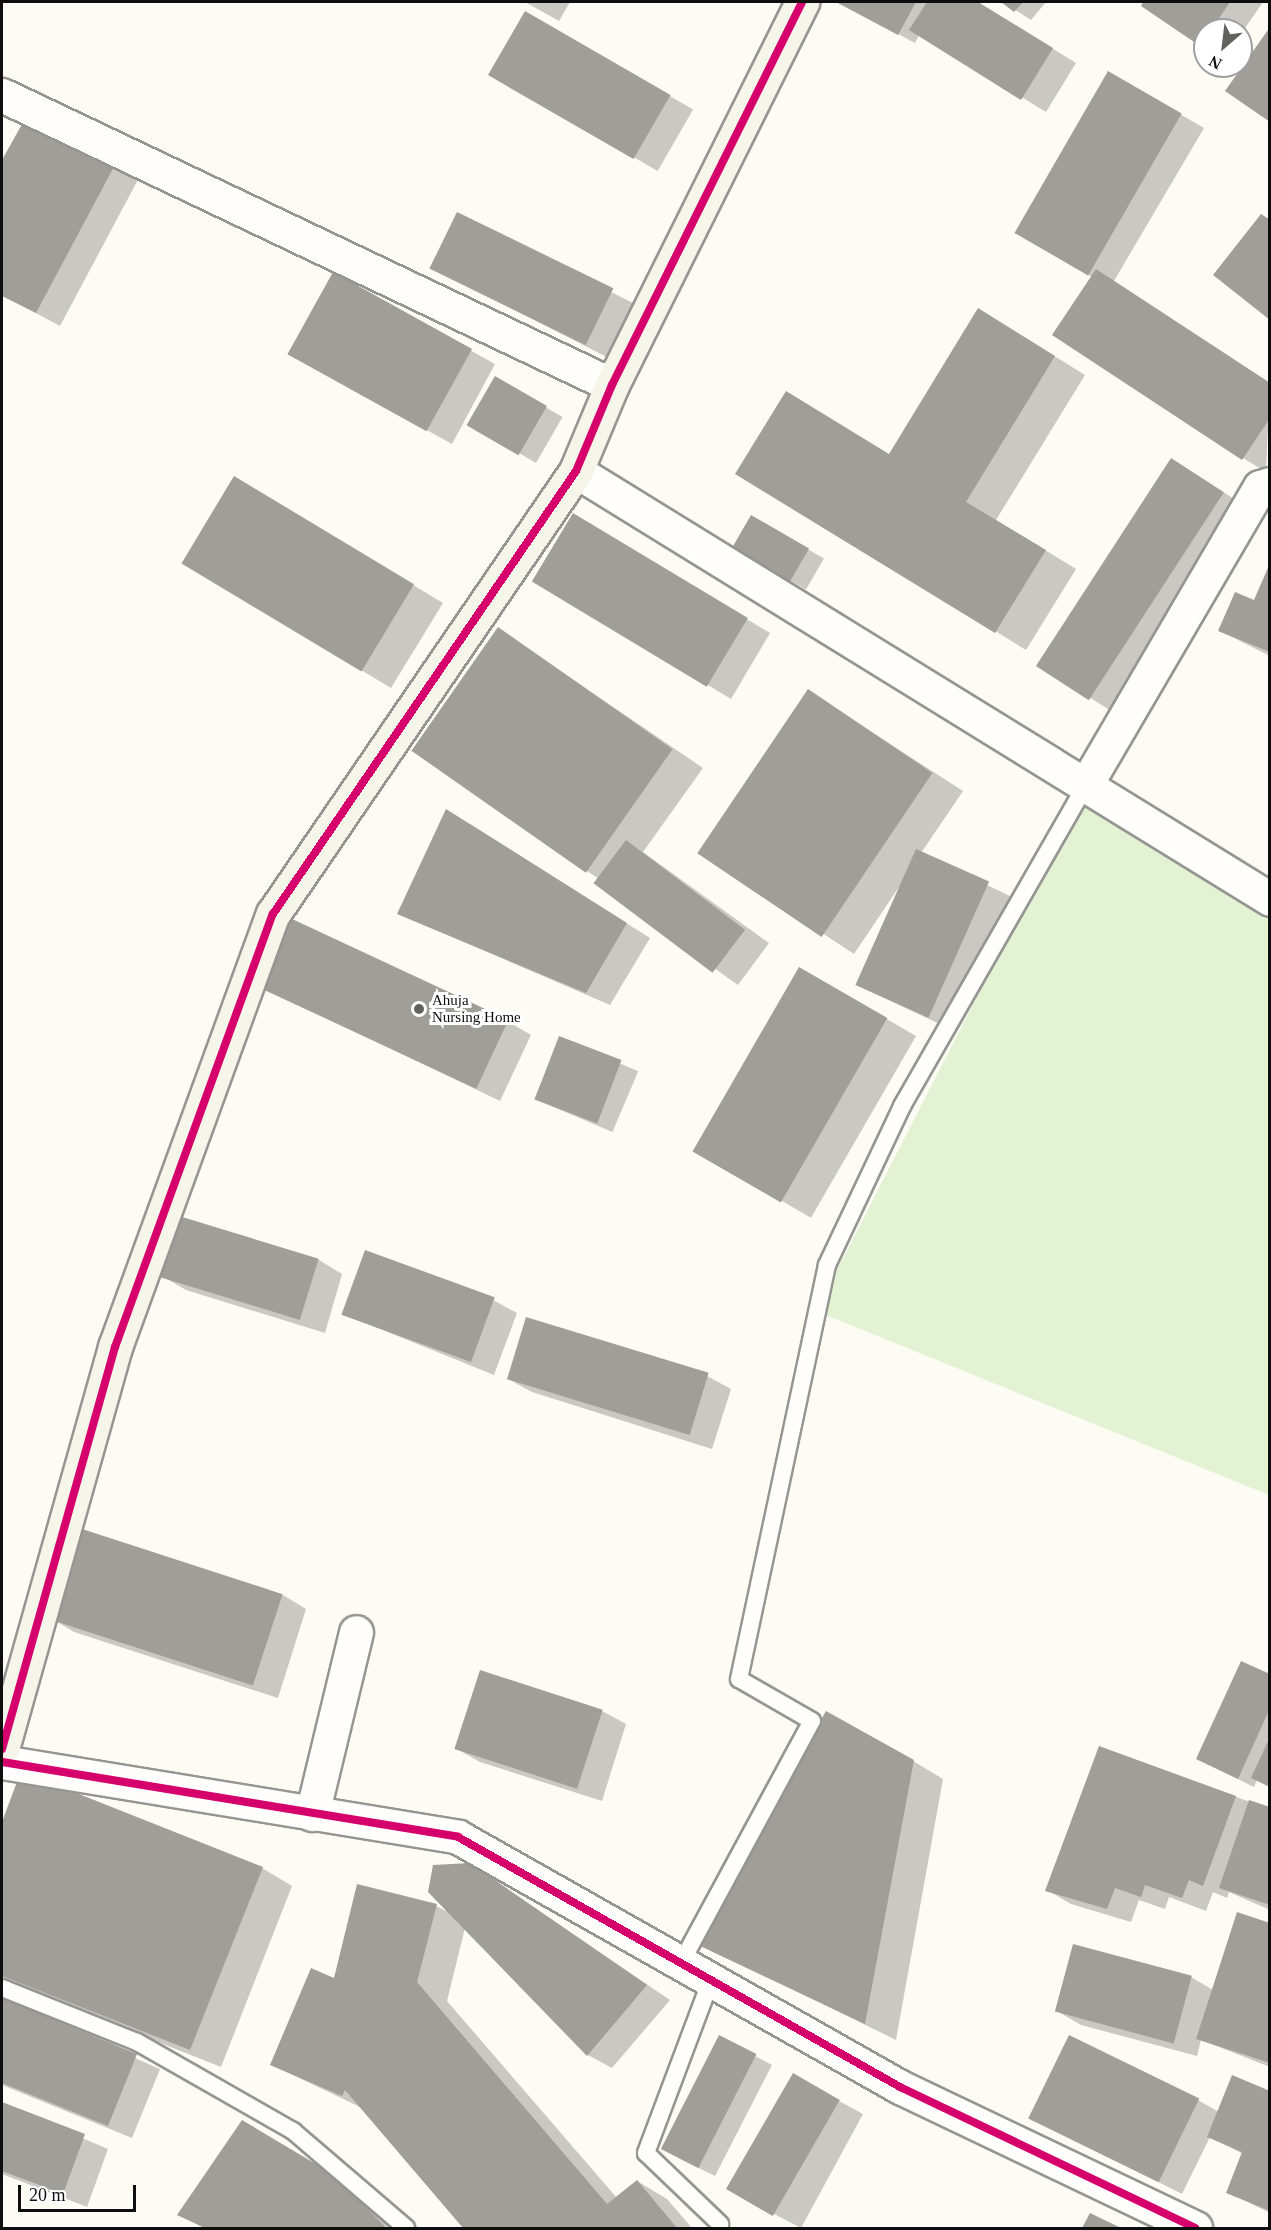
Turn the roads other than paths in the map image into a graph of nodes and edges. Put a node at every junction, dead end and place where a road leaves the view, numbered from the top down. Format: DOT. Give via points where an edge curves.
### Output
graph roads {
  1 [pos="802,2"];
  2 [pos="2,97"];
  3 [pos="612,385"];
  4 [pos="576,471"];
  5 [pos="1269,484"];
  6 [pos="1085,786"];
  7 [pos="1269,899"];
  8 [pos="356,1632"];
  9 [pos="2,1749"];
  10 [pos="2,1762"];
  11 [pos="312,1814"];
  12 [pos="681,1963"];
  13 [pos="711,1980"];
  14 [pos="2,1988"];
  15 [pos="720,2224"];
  16 [pos="406,2229"];
  17 [pos="1195,2229"];
  1 -- 3 [label="street"];
  2 -- 3 [label="street"];
  3 -- 4 [label="street"];
  4 -- 6 [label="street"];
  4 -- 9 [label="street" via="273,914 115,1347"];
  5 -- 6 [label="street" via="1260,487"];
  6 -- 7 [label="street"];
  6 -- 12 [label="lane" via="902,1106 827,1265 739,1679 812,1721"];
  8 -- 11 [label="street"];
  10 -- 11 [label="street"];
  11 -- 12 [label="street" via="458,1837"];
  12 -- 13 [label="street"];
  13 -- 15 [label="lane" via="646,2153"];
  13 -- 17 [label="street" via="900,2087"];
  14 -- 16 [label="lane" via="137,2042 293,2131"];
}
